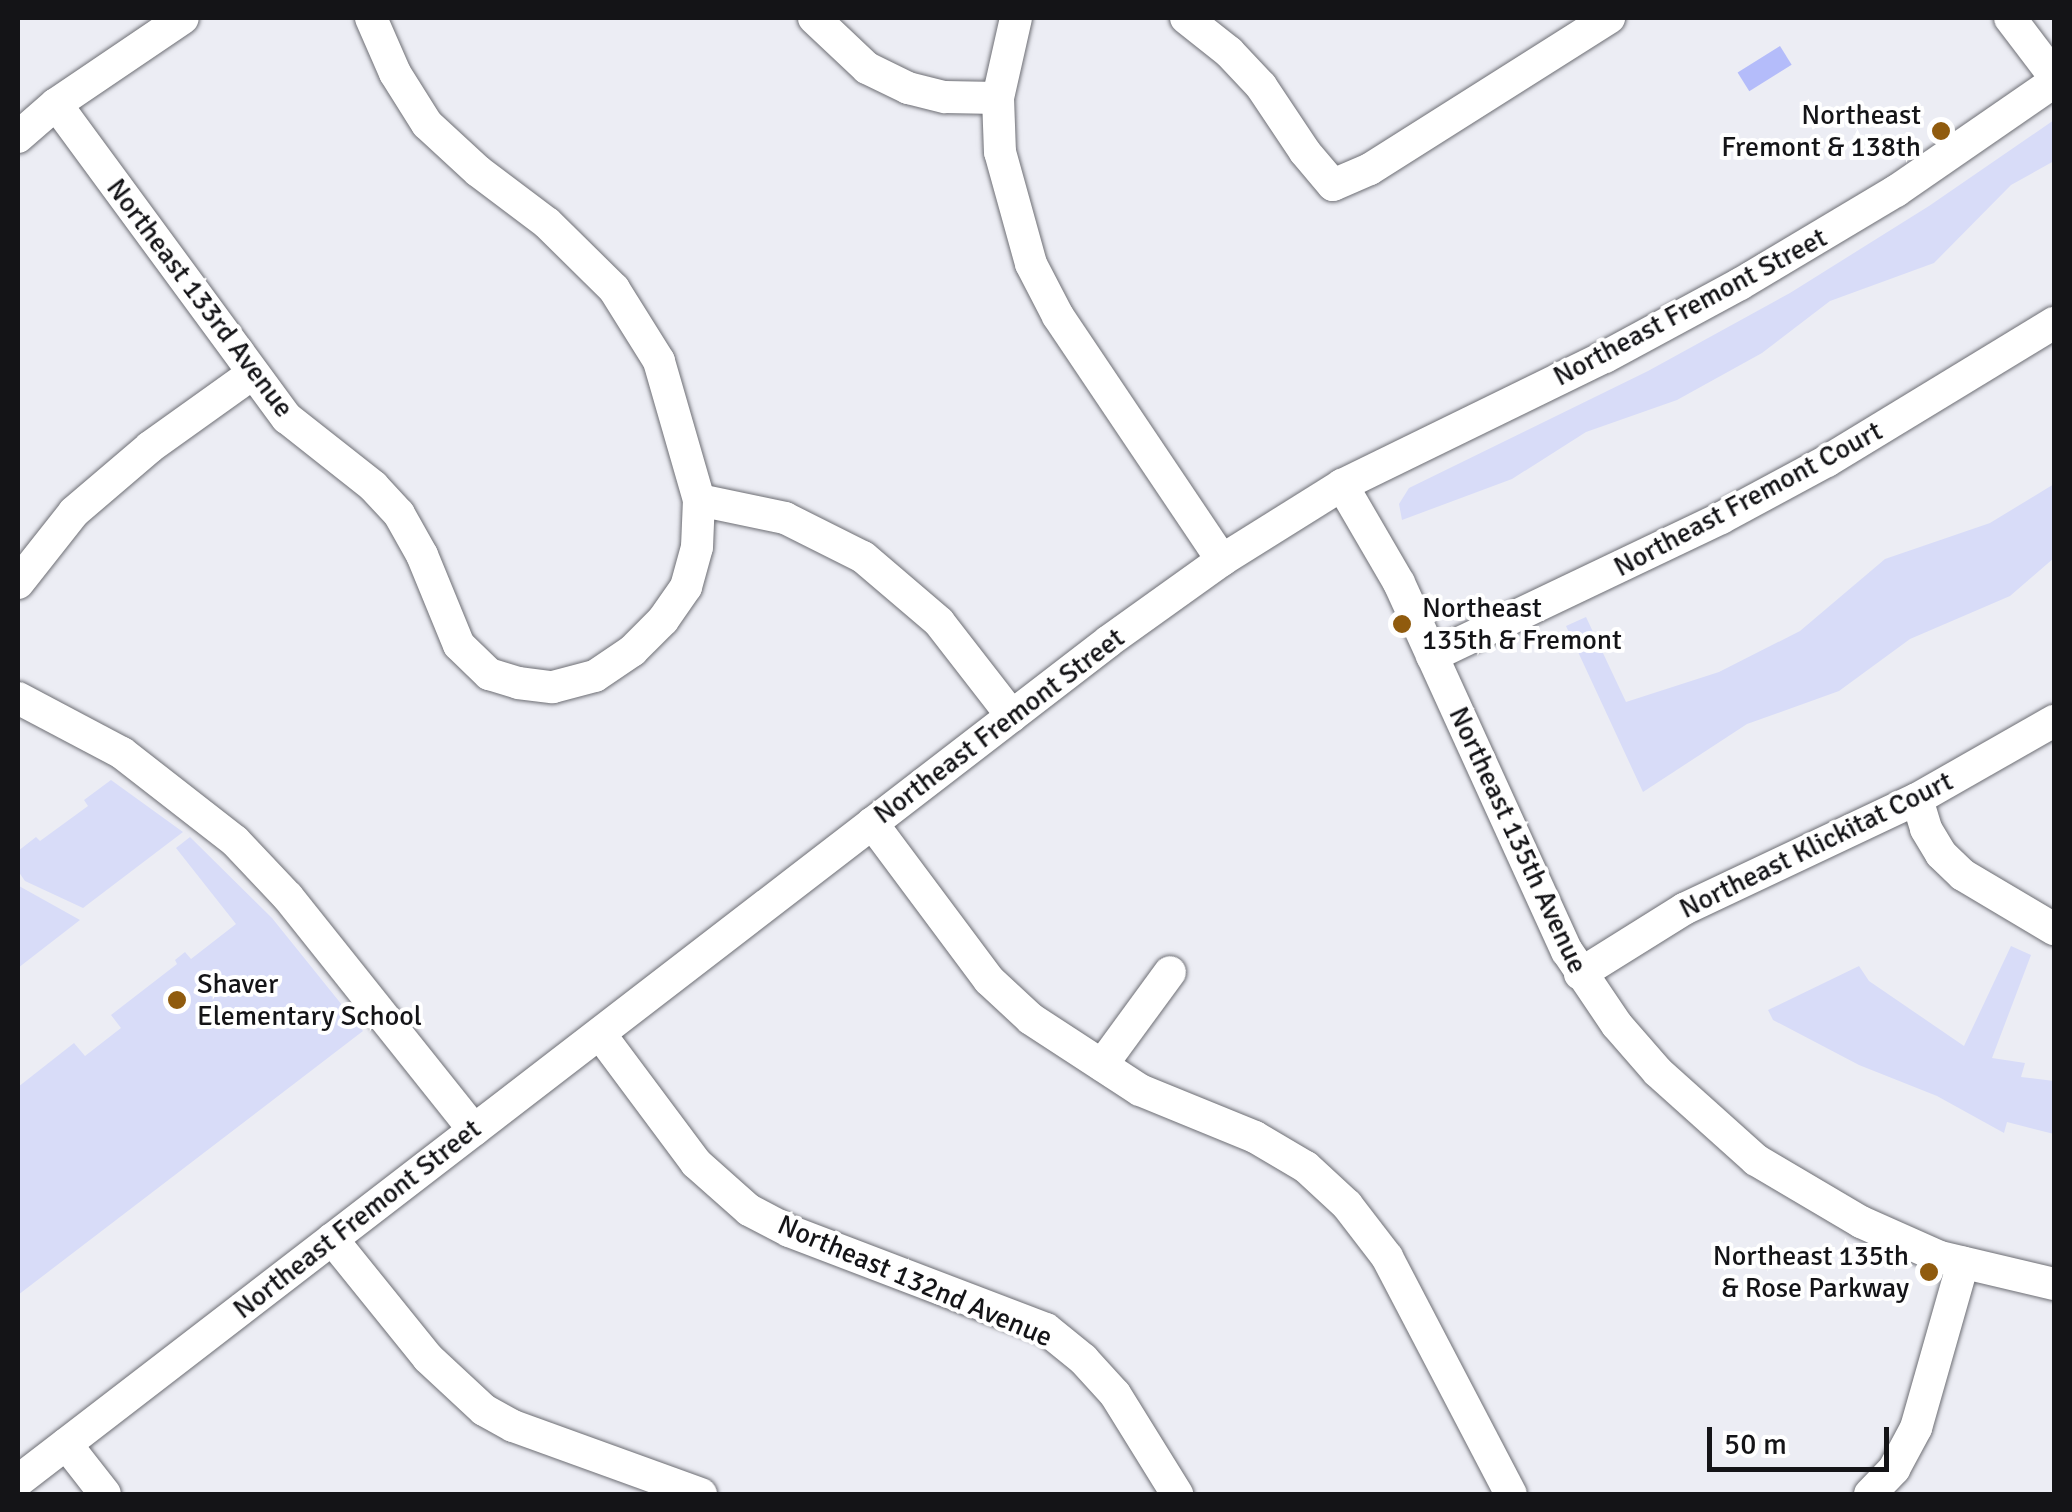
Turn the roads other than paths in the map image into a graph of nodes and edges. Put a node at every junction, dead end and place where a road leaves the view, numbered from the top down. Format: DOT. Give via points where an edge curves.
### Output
graph roads {
  1 [pos="183,18"];
  2 [pos="371,18"];
  3 [pos="814,18"];
  4 [pos="1016,18"];
  5 [pos="1186,18"];
  6 [pos="1610,18"];
  7 [pos="2010,18"];
  8 [pos="2054,79"];
  9 [pos="998,98"];
  10 [pos="56,104"];
  11 [pos="18,138"];
  12 [pos="2054,322"];
  13 [pos="252,374"];
  14 [pos="1342,486"];
  15 [pos="699,500"];
  16 [pos="1222,560"];
  17 [pos="18,583"];
  18 [pos="1432,656"];
  19 [pos="18,698"];
  20 [pos="1012,716"];
  21 [pos="2054,721"];
  22 [pos="1917,799"];
  23 [pos="872,823"];
  24 [pos="2054,930"];
  25 [pos="1170,972"];
  26 [pos="1580,974"];
  27 [pos="600,1034"];
  28 [pos="1102,1064"];
  29 [pos="474,1130"];
  30 [pos="332,1240"];
  31 [pos="1963,1263"];
  32 [pos="2054,1284"];
  33 [pos="66,1444"];
  34 [pos="18,1481"];
  35 [pos="105,1494"];
  36 [pos="701,1494"];
  37 [pos="1178,1494"];
  38 [pos="1511,1494"];
  39 [pos="1870,1494"];
  1 -- 10 [label="street"];
  2 -- 15 [label="street" via="427,124 614,289 659,360"];
  3 -- 9 [label="street" via="867,68 908,88"];
  4 -- 9 [label="street"];
  5 -- 6 [label="street" via="1261,86 1333,184 1370,169"];
  7 -- 8 [label="street"];
  8 -- 14 [label="street, Northeast Fremont Street" via="1896,192 1740,284"];
  9 -- 16 [label="street" via="1000,152 1032,264 1058,316"];
  10 -- 11 [label="street"];
  10 -- 13 [label="street, Northeast 133rd Avenue"];
  12 -- 18 [label="street, Northeast Fremont Court" via="1812,469"];
  13 -- 15 [label="street, Northeast 133rd Avenue" via="286,418 399,514 459,645 488,674 553,687 595,676 632,652 686,587"];
  13 -- 17 [label="street" via="74,512"];
  14 -- 16 [label="street, Northeast Fremont Street"];
  14 -- 18 [label="street, Northeast 135th Avenue" via="1399,582"];
  15 -- 20 [label="street" via="785,518 862,556 940,622"];
  16 -- 20 [label="street, Northeast Fremont Street"];
  18 -- 26 [label="street, Northeast 135th Avenue"];
  19 -- 29 [label="street" via="112,747 235,840"];
  20 -- 23 [label="street, Northeast Fremont Street"];
  21 -- 22 [label="street, Northeast Klickitat Court"];
  22 -- 24 [label="street" via="1941,854 1963,875"];
  22 -- 26 [label="street, Northeast Klickitat Court" via="1684,909"];
  23 -- 27 [label="street, Northeast Fremont Street"];
  23 -- 28 [label="street" via="989,980 1032,1019"];
  25 -- 28 [label="street"];
  26 -- 31 [label="street, Northeast 135th Avenue" via="1658,1072 1756,1160 1861,1222"];
  27 -- 29 [label="street, Northeast Fremont Street"];
  27 -- 37 [label="street, Northeast 132nd Avenue" via="696,1162 749,1210 789,1232 1046,1330 1083,1359 1115,1394"];
  28 -- 38 [label="street" via="1155,1098 1255,1137 1306,1167 1347,1205 1387,1257"];
  29 -- 30 [label="street, Northeast Fremont Street"];
  30 -- 33 [label="street, Northeast Fremont Street"];
  30 -- 36 [label="street" via="428,1358 484,1410"];
  31 -- 32 [label="street, Northeast 135th Avenue"];
  31 -- 39 [label="street" via="1916,1428 1894,1469"];
  33 -- 34 [label="street, Northeast Fremont Street"];
  33 -- 35 [label="street"];
}
